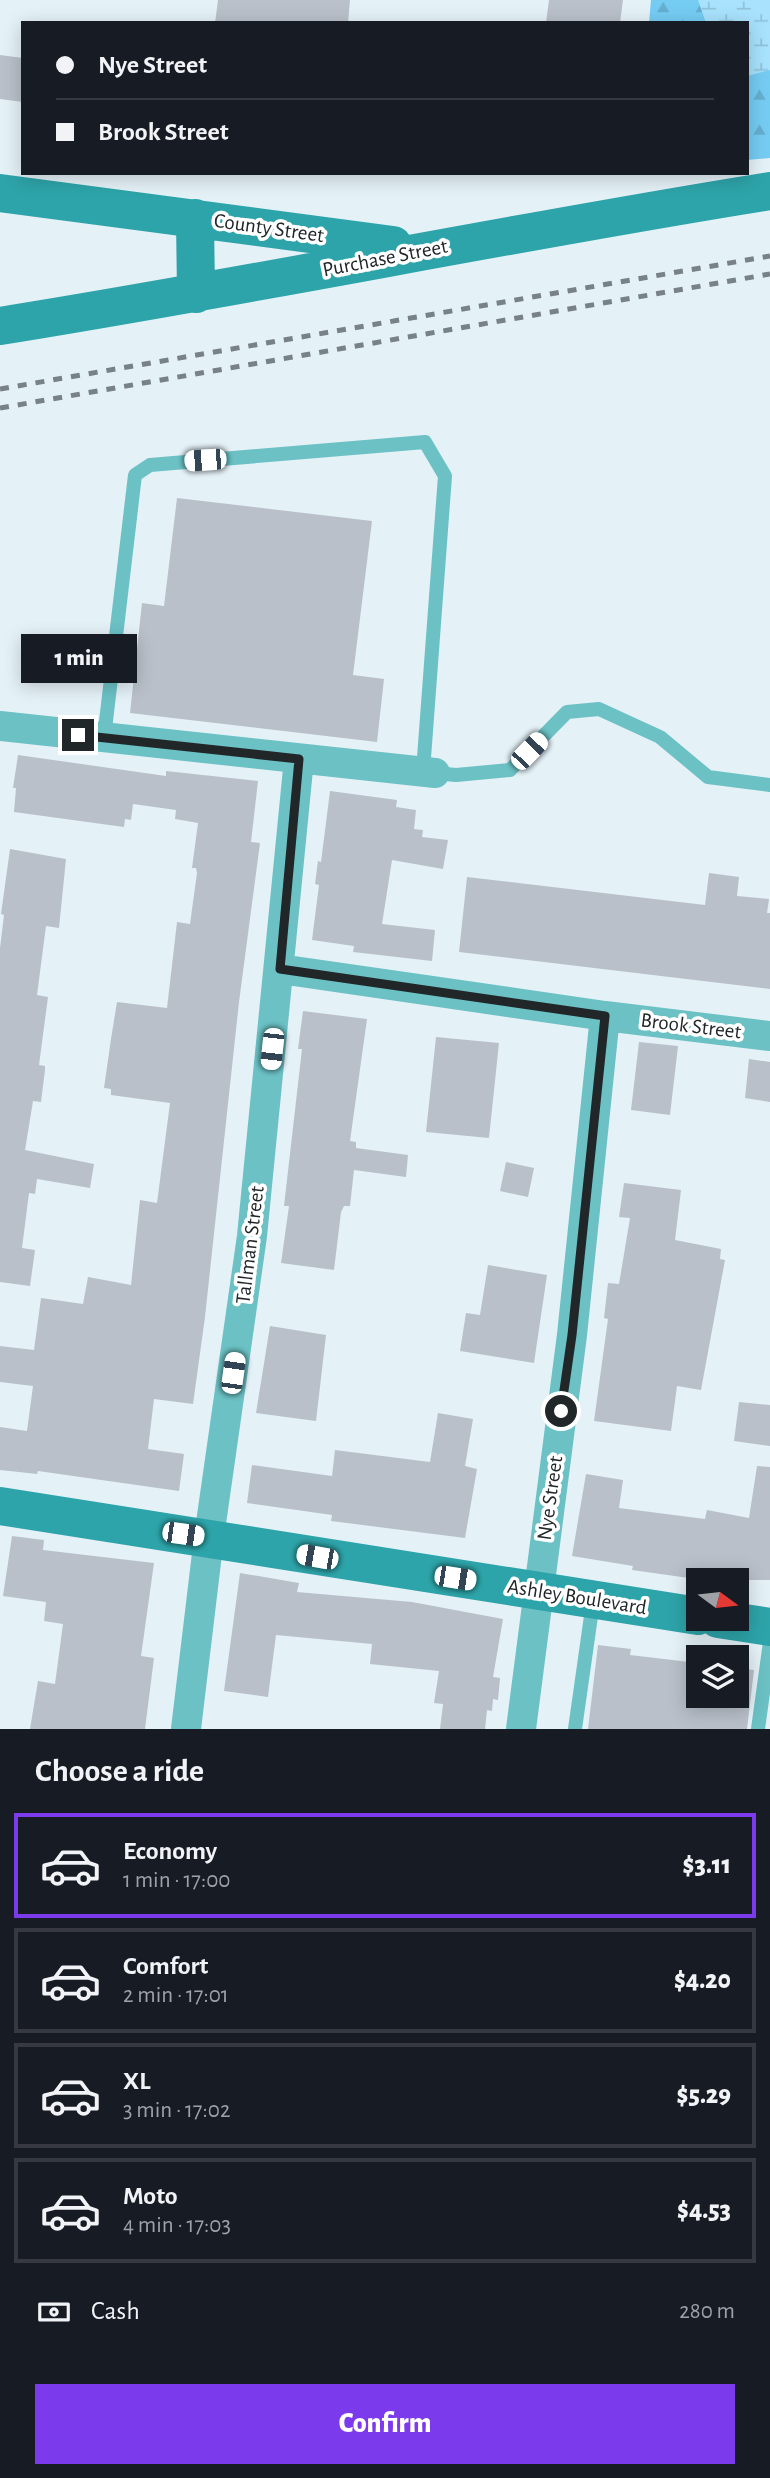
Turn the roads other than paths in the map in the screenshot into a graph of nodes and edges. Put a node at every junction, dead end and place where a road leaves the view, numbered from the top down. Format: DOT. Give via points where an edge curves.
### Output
graph roads {
  1 [pos="770,191"];
  2 [pos="0,193"];
  3 [pos="195,218"];
  4 [pos="426,250"];
  5 [pos="196,294"];
  6 [pos="0,326"];
  7 [pos="0,726"];
  8 [pos="104,738"];
  9 [pos="299,759"];
  10 [pos="429,772"];
  11 [pos="770,785"];
  12 [pos="280,969"];
  13 [pos="605,1016"];
  14 [pos="770,1035"];
  15 [pos="0,1506"];
  16 [pos="209,1537"];
  17 [pos="538,1590"];
  18 [pos="594,1599"];
  19 [pos="686,1614"];
  20 [pos="749,1624"];
  21 [pos="770,1627"];
  22 [pos="770,1642"];
  23 [pos="186,1729"];
  24 [pos="522,1729"];
  25 [pos="575,1729"];
  26 [pos="758,1729"];
  1 -- 4 [label="main road, Purchase Street"];
  2 -- 3 [label="main road, County Street"];
  3 -- 4 [label="main road, County Street"];
  3 -- 5 [label="main road, County Street"];
  4 -- 5 [label="main road, Purchase Street"];
  5 -- 6 [label="main road, Purchase Street"];
  7 -- 8 [label="street"];
  8 -- 9 [label="street"];
  8 -- 10 [label="lane" via="135,475 150,465 425,442 445,476"];
  9 -- 10 [label="street"];
  9 -- 12 [label="street, Tallman Street"];
  10 -- 11 [label="lane" via="456,775 510,770 567,712 600,709 660,737 708,777"];
  12 -- 13 [label="street, Brook Street"];
  12 -- 16 [label="street, Tallman Street" via="252,1236"];
  13 -- 14 [label="street, Brook Street"];
  13 -- 17 [label="street, Nye Street" via="572,1335"];
  15 -- 16 [label="main road, Ashley Boulevard"];
  16 -- 17 [label="main road, Ashley Boulevard"];
  16 -- 23 [label="street, Tallman Street"];
  17 -- 18 [label="main road, Ashley Boulevard"];
  17 -- 24 [label="street, Nye Street"];
  18 -- 19 [label="main road, Ashley Boulevard"];
  18 -- 25 [label="lane"];
  20 -- 21 [label="main road"];
  22 -- 26 [label="lane"];
}
